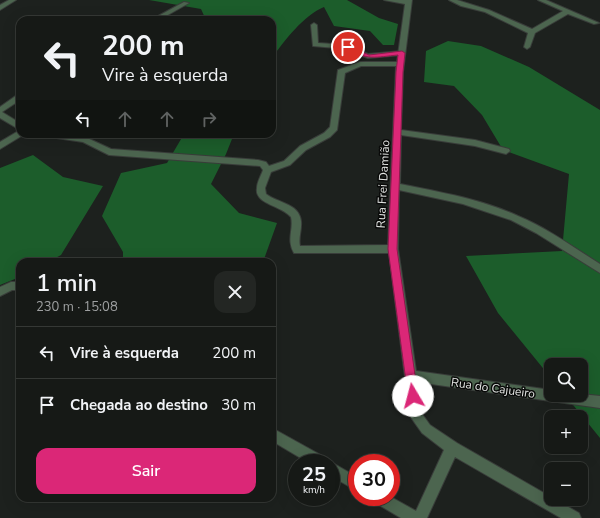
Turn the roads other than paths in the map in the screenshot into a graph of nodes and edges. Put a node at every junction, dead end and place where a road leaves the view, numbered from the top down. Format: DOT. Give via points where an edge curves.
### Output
graph roads {
  1 [pos="14,0"];
  2 [pos="387,0"];
  3 [pos="452,0"];
  4 [pos="541,0"];
  5 [pos="408,1"];
  6 [pos="186,3"];
  7 [pos="0,8"];
  8 [pos="568,11"];
  9 [pos="162,16"];
  10 [pos="596,23"];
  11 [pos="314,25"];
  12 [pos="532,32"];
  13 [pos="527,47"];
  14 [pos="402,53"];
  15 [pos="400,64"];
  16 [pos="16,101"];
  17 [pos="0,111"];
  18 [pos="16,124"];
  19 [pos="398,132"];
  20 [pos="16,136"];
  21 [pos="73,138"];
  22 [pos="0,146"];
  23 [pos="506,150"];
  24 [pos="266,170"];
  25 [pos="395,186"];
  26 [pos="393,249"];
  27 [pos="600,269"];
  28 [pos="16,286"];
  29 [pos="0,292"];
  30 [pos="410,376"];
  31 [pos="600,402"];
  32 [pos="276,436"];
  33 [pos="452,448"];
  34 [pos="306,454"];
  35 [pos="394,506"];
  36 [pos="414,518"];
  37 [pos="420,518"];
  38 [pos="574,518"];
  1 -- 7 [label="street"];
  2 -- 5 [label="street"];
  3 -- 12 [label="street" via="487,11"];
  4 -- 8 [label="street"];
  5 -- 14 [label="street, Rua Frei Damião"];
  6 -- 9 [label="street"];
  8 -- 10 [label="street"];
  8 -- 12 [label="street"];
  11 -- 14 [label="lane" via="315,45 348,47 368,56"];
  12 -- 13 [label="street"];
  14 -- 15 [label="street, Rua Frei Damião"];
  15 -- 19 [label="street, Rua Frei Damião"];
  15 -- 24 [label="street" via="360,64 341,72 334,128 327,135 303,148 287,163"];
  16 -- 17 [label="street"];
  17 -- 18 [label="street"];
  19 -- 23 [label="street"];
  19 -- 25 [label="street, Rua Frei Damião"];
  20 -- 22 [label="street"];
  21 -- 24 [label="street" via="85,140 110,152 258,162 263,164"];
  24 -- 26 [label="street" via="261,195 294,214 296,219 293,244 297,250"];
  25 -- 26 [label="street, Rua Frei Damião"];
  25 -- 27 [label="street" via="461,200 503,213 528,224"];
  26 -- 30 [label="street, Rua Frei Damião"];
  28 -- 29 [label="street"];
  30 -- 31 [label="street, Rua do Cajueiro"];
  30 -- 33 [label="street, Rua Frei Damião" via="416,416 426,429"];
  32 -- 34 [label="street"];
  33 -- 37 [label="street"];
  33 -- 38 [label="street, Rua Frei Damião"];
  35 -- 36 [label="street"];
}
